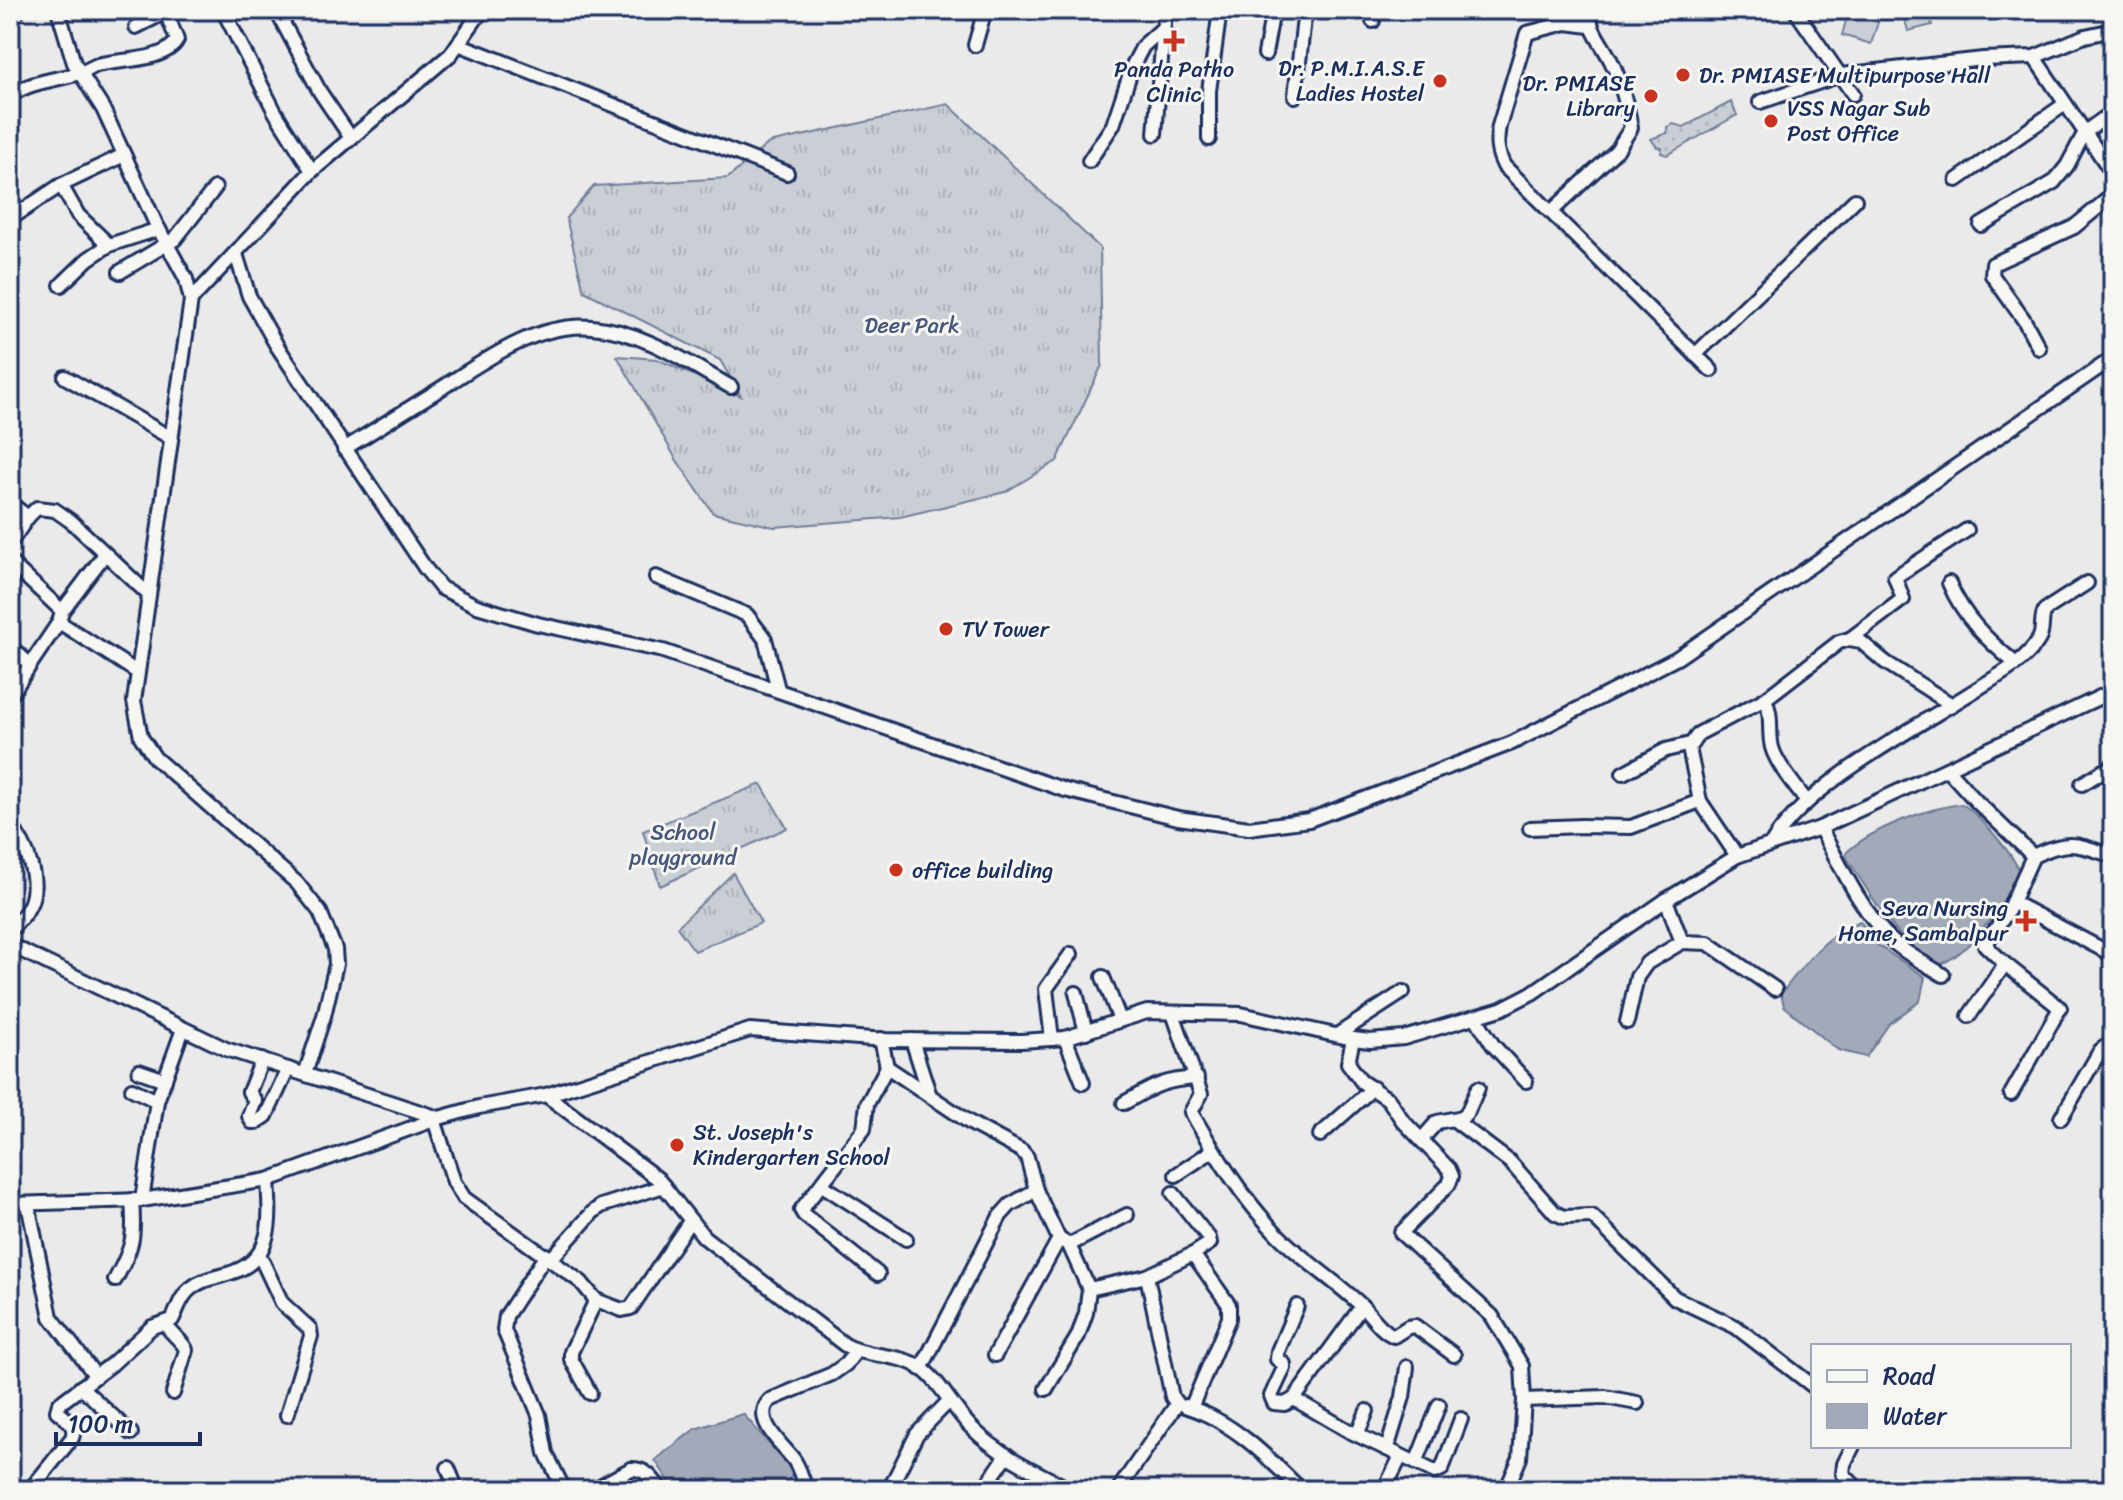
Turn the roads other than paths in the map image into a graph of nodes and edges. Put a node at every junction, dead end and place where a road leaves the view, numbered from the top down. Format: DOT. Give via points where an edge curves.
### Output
graph roads {
  1 [pos="19,10"];
  2 [pos="58,10"];
  3 [pos="223,10"];
  4 [pos="276,10"];
  5 [pos="482,10"];
  6 [pos="985,10"];
  7 [pos="1165,10"];
  8 [pos="1220,10"];
  9 [pos="1273,10"];
  10 [pos="1305,10"];
  11 [pos="1588,10"];
  12 [pos="1795,10"];
  13 [pos="168,11"];
  14 [pos="10,14"];
  15 [pos="1590,26"];
  16 [pos="136,27"];
  17 [pos="1162,29"];
  18 [pos="2113,30"];
  19 [pos="458,44"];
  20 [pos="975,45"];
  21 [pos="1265,54"];
  22 [pos="2034,57"];
  23 [pos="80,73"];
  24 [pos="1841,75"];
  25 [pos="1853,94"];
  26 [pos="10,96"];
  27 [pos="1295,96"];
  28 [pos="1760,102"];
  29 [pos="2065,104"];
  30 [pos="2113,112"];
  31 [pos="2085,132"];
  32 [pos="1155,134"];
  33 [pos="351,138"];
  34 [pos="1209,139"];
  35 [pos="124,155"];
  36 [pos="1089,161"];
  37 [pos="312,171"];
  38 [pos="787,173"];
  39 [pos="2113,174"];
  40 [pos="1957,180"];
  41 [pos="61,185"];
  42 [pos="215,188"];
  43 [pos="2113,195"];
  44 [pos="1855,200"];
  45 [pos="1551,212"];
  46 [pos="10,219"];
  47 [pos="1981,225"];
  48 [pos="159,229"];
  49 [pos="109,245"];
  50 [pos="168,245"];
  51 [pos="236,254"];
  52 [pos="120,272"];
  53 [pos="61,285"];
  54 [pos="191,300"];
  55 [pos="2039,348"];
  56 [pos="1695,355"];
  57 [pos="2113,358"];
  58 [pos="1711,370"];
  59 [pos="65,377"];
  60 [pos="731,387"];
  61 [pos="171,438"];
  62 [pos="344,449"];
  63 [pos="10,503"];
  64 [pos="28,517"];
  65 [pos="1967,530"];
  66 [pos="10,543"];
  67 [pos="105,554"];
  68 [pos="10,562"];
  69 [pos="656,577"];
  70 [pos="1949,583"];
  71 [pos="2087,583"];
  72 [pos="148,594"];
  73 [pos="60,616"];
  74 [pos="1850,639"];
  75 [pos="10,646"];
  76 [pos="2016,664"];
  77 [pos="30,665"];
  78 [pos="137,672"];
  79 [pos="778,689"];
  80 [pos="2113,691"];
  81 [pos="10,696"];
  82 [pos="1765,699"];
  83 [pos="1952,705"];
  84 [pos="1690,744"];
  85 [pos="2113,765"];
  86 [pos="1948,770"];
  87 [pos="1623,773"];
  88 [pos="2082,784"];
  89 [pos="1700,801"];
  90 [pos="1807,802"];
  91 [pos="10,825"];
  92 [pos="1530,828"];
  93 [pos="1820,828"];
  94 [pos="1772,843"];
  95 [pos="1737,856"];
  96 [pos="2033,856"];
  97 [pos="2113,856"];
  98 [pos="1666,900"];
  99 [pos="2012,902"];
  100 [pos="10,930"];
  101 [pos="1682,942"];
  102 [pos="10,945"];
  103 [pos="1071,954"];
  104 [pos="2113,955"];
  105 [pos="2005,964"];
  106 [pos="1943,975"];
  107 [pos="1103,977"];
  108 [pos="1775,989"];
  109 [pos="1403,992"];
  110 [pos="1076,993"];
  111 [pos="1173,1013"];
  112 [pos="1969,1016"];
  113 [pos="1476,1018"];
  114 [pos="1120,1020"];
  115 [pos="1627,1022"];
  116 [pos="183,1029"];
  117 [pos="1086,1032"];
  118 [pos="1337,1035"];
  119 [pos="881,1039"];
  120 [pos="1059,1039"];
  121 [pos="1353,1039"];
  122 [pos="912,1040"];
  123 [pos="2113,1047"];
  124 [pos="262,1060"];
  125 [pos="887,1067"];
  126 [pos="288,1069"];
  127 [pos="139,1071"];
  128 [pos="305,1074"];
  129 [pos="1197,1078"];
  130 [pos="165,1080"];
  131 [pos="1526,1081"];
  132 [pos="1083,1083"];
  133 [pos="1373,1088"];
  134 [pos="1478,1088"];
  135 [pos="132,1089"];
  136 [pos="2011,1094"];
  137 [pos="546,1095"];
  138 [pos="930,1096"];
  139 [pos="157,1101"];
  140 [pos="1124,1103"];
  141 [pos="2061,1118"];
  142 [pos="436,1119"];
  143 [pos="1453,1119"];
  144 [pos="1320,1135"];
  145 [pos="1421,1140"];
  146 [pos="1212,1151"];
  147 [pos="1176,1175"];
  148 [pos="268,1180"];
  149 [pos="822,1185"];
  150 [pos="664,1186"];
  151 [pos="1036,1190"];
  152 [pos="1173,1193"];
  153 [pos="137,1200"];
  154 [pos="10,1204"];
  155 [pos="28,1204"];
  156 [pos="1127,1215"];
  157 [pos="690,1221"];
  158 [pos="906,1239"];
  159 [pos="1064,1242"];
  160 [pos="259,1254"];
  161 [pos="1193,1254"];
  162 [pos="549,1257"];
  163 [pos="878,1274"];
  164 [pos="1147,1276"];
  165 [pos="115,1280"];
  166 [pos="1089,1289"];
  167 [pos="596,1300"];
  168 [pos="1297,1306"];
  169 [pos="1362,1306"];
  170 [pos="166,1325"];
  171 [pos="856,1351"];
  172 [pos="995,1355"];
  173 [pos="1454,1355"];
  174 [pos="1407,1367"];
  175 [pos="921,1369"];
  176 [pos="95,1375"];
  177 [pos="1811,1384"];
  178 [pos="81,1387"];
  179 [pos="1046,1389"];
  180 [pos="173,1393"];
  181 [pos="590,1393"];
  182 [pos="1294,1399"];
  183 [pos="1524,1400"];
  184 [pos="949,1401"];
  185 [pos="1637,1403"];
  186 [pos="1177,1404"];
  187 [pos="1439,1405"];
  188 [pos="1191,1408"];
  189 [pos="1367,1411"];
  190 [pos="287,1415"];
  191 [pos="1461,1419"];
  192 [pos="131,1433"];
  193 [pos="1357,1435"];
  194 [pos="1852,1448"];
  195 [pos="1387,1449"];
  196 [pos="1007,1455"];
  197 [pos="1401,1456"];
  198 [pos="1416,1463"];
  199 [pos="448,1468"];
  200 [pos="30,1490"];
  201 [pos="457,1490"];
  202 [pos="564,1490"];
  203 [pos="593,1490"];
  204 [pos="661,1490"];
  205 [pos="806,1490"];
  206 [pos="870,1490"];
  207 [pos="877,1490"];
  208 [pos="889,1490"];
  209 [pos="983,1490"];
  210 [pos="1071,1490"];
  211 [pos="1118,1490"];
  212 [pos="1301,1490"];
  213 [pos="1384,1490"];
  214 [pos="1506,1490"];
  215 [pos="1859,1490"];
  1 -- 14 [label="street"];
  2 -- 23 [label="street"];
  3 -- 37 [label="street"];
  4 -- 33 [label="street"];
  5 -- 19 [label="street"];
  6 -- 20 [label="street"];
  7 -- 17 [label="street"];
  8 -- 34 [label="street" via="1209,91"];
  9 -- 21 [label="street"];
  10 -- 27 [label="street"];
  11 -- 15 [label="street"];
  12 -- 24 [label="street"];
  13 -- 16 [label="street"];
  13 -- 23 [label="street" via="177,40 162,54"];
  15 -- 45 [label="street" via="1624,90 1631,128 1617,150"];
  15 -- 45 [label="street" via="1566,23 1527,33 1496,140 1504,166"];
  17 -- 32 [label="street"];
  17 -- 36 [label="street" via="1138,55 1113,125"];
  18 -- 22 [label="street"];
  19 -- 33 [label="street"];
  19 -- 38 [label="street"];
  22 -- 24 [label="street"];
  22 -- 29 [label="street"];
  23 -- 26 [label="street"];
  23 -- 35 [label="street"];
  24 -- 25 [label="street"];
  24 -- 28 [label="street"];
  29 -- 31 [label="street"];
  29 -- 40 [label="street"];
  30 -- 31 [label="street"];
  31 -- 39 [label="street"];
  31 -- 47 [label="street" via="2054,182"];
  33 -- 37 [label="street"];
  35 -- 41 [label="street"];
  35 -- 48 [label="street"];
  37 -- 51 [label="street"];
  41 -- 46 [label="street"];
  41 -- 49 [label="street" via="78,215"];
  42 -- 50 [label="street"];
  43 -- 55 [label="street" via="2074,227 1993,264 1992,275"];
  44 -- 56 [label="street"];
  45 -- 56 [label="street"];
  48 -- 49 [label="street"];
  48 -- 50 [label="street"];
  49 -- 53 [label="street"];
  50 -- 52 [label="street"];
  50 -- 54 [label="street"];
  51 -- 54 [label="street"];
  51 -- 62 [label="street" via="249,296"];
  54 -- 61 [label="street"];
  56 -- 58 [label="street"];
  57 -- 79 [label="street" via="1677,658 1512,743 1309,820 1249,828 1108,801"];
  59 -- 61 [label="street"];
  60 -- 62 [label="street" via="624,333 591,326 559,328 492,357"];
  61 -- 72 [label="street"];
  62 -- 79 [label="street" via="425,568 456,597 538,624 663,651"];
  63 -- 64 [label="street"];
  64 -- 66 [label="street"];
  64 -- 67 [label="street" via="37,508 55,510"];
  65 -- 74 [label="street" via="1895,577 1903,599"];
  67 -- 72 [label="street"];
  67 -- 73 [label="street"];
  68 -- 73 [label="street"];
  69 -- 79 [label="street" via="747,615 765,639"];
  70 -- 76 [label="street" via="1981,636"];
  71 -- 76 [label="street" via="2045,610 2039,639"];
  72 -- 78 [label="street"];
  73 -- 77 [label="street"];
  73 -- 78 [label="street"];
  74 -- 82 [label="street"];
  74 -- 83 [label="street"];
  75 -- 77 [label="street"];
  76 -- 83 [label="street"];
  77 -- 81 [label="street"];
  78 -- 128 [label="street" via="134,701 141,737 155,758 297,883 320,912 331,937 334,980"];
  80 -- 86 [label="street"];
  82 -- 84 [label="street" via="1698,734"];
  82 -- 90 [label="street" via="1770,745"];
  83 -- 90 [label="street"];
  84 -- 87 [label="street" via="1666,750"];
  84 -- 89 [label="street"];
  85 -- 88 [label="street"];
  86 -- 93 [label="street"];
  86 -- 96 [label="street"];
  89 -- 92 [label="street" via="1631,827"];
  89 -- 95 [label="street"];
  90 -- 94 [label="street"];
  91 -- 100 [label="street" via="27,854 34,890 29,908"];
  93 -- 94 [label="street"];
  93 -- 106 [label="street" via="1881,929"];
  94 -- 95 [label="street"];
  95 -- 98 [label="street"];
  96 -- 97 [label="street" via="2067,845"];
  96 -- 99 [label="street"];
  98 -- 101 [label="street"];
  98 -- 113 [label="street" via="1532,993"];
  99 -- 104 [label="street"];
  99 -- 105 [label="street" via="1985,945"];
  101 -- 108 [label="street" via="1708,943"];
  101 -- 115 [label="street" via="1647,963 1637,977"];
  102 -- 116 [label="street"];
  103 -- 120 [label="street" via="1046,989"];
  105 -- 112 [label="street"];
  105 -- 136 [label="street" via="2060,1008"];
  107 -- 114 [label="street"];
  109 -- 118 [label="street"];
  110 -- 117 [label="street"];
  111 -- 114 [label="street" via="1147,1012"];
  111 -- 118 [label="street" via="1241,1014"];
  111 -- 129 [label="street"];
  113 -- 121 [label="street" via="1404,1038"];
  113 -- 131 [label="street"];
  114 -- 117 [label="street"];
  116 -- 124 [label="street"];
  116 -- 130 [label="street"];
  117 -- 120 [label="street"];
  118 -- 121 [label="street"];
  119 -- 122 [label="street"];
  119 -- 125 [label="street"];
  119 -- 137 [label="street" via="737,1032"];
  120 -- 122 [label="street"];
  120 -- 132 [label="street"];
  121 -- 133 [label="street" via="1348,1063"];
  122 -- 138 [label="street"];
  123 -- 141 [label="street" via="2100,1051"];
  124 -- 126 [label="street"];
  124 -- 126 [label="street" via="249,1092 255,1101 252,1122 266,1116"];
  125 -- 138 [label="street"];
  125 -- 149 [label="street" via="867,1104 864,1129"];
  126 -- 128 [label="street"];
  127 -- 130 [label="street"];
  128 -- 142 [label="street"];
  129 -- 140 [label="street" via="1157,1084"];
  129 -- 146 [label="street" via="1201,1094 1191,1112"];
  130 -- 139 [label="street"];
  133 -- 144 [label="street"];
  133 -- 145 [label="street"];
  134 -- 143 [label="street" via="1468,1111"];
  135 -- 139 [label="street"];
  137 -- 142 [label="street"];
  137 -- 150 [label="street"];
  138 -- 151 [label="street" via="1022,1151"];
  139 -- 153 [label="street"];
  142 -- 148 [label="street"];
  142 -- 162 [label="street" via="457,1190"];
  143 -- 145 [label="street" via="1437,1122"];
  143 -- 177 [label="street" via="1510,1162 1555,1213 1592,1216 1675,1298 1736,1327"];
  145 -- 183 [label="street" via="1452,1178 1401,1233 1492,1316 1522,1366"];
  146 -- 147 [label="street"];
  146 -- 169 [label="street" via="1276,1234"];
  148 -- 153 [label="street"];
  148 -- 160 [label="street" via="268,1233"];
  149 -- 158 [label="street"];
  149 -- 163 [label="street" via="803,1207 804,1215"];
  150 -- 157 [label="street"];
  150 -- 162 [label="street" via="601,1206"];
  151 -- 159 [label="street"];
  151 -- 175 [label="street" via="1000,1216"];
  152 -- 161 [label="street" via="1209,1238 1210,1243"];
  153 -- 155 [label="street"];
  153 -- 165 [label="street" via="135,1236"];
  154 -- 155 [label="street"];
  155 -- 176 [label="street" via="51,1317"];
  156 -- 159 [label="street"];
  157 -- 167 [label="street" via="631,1308"];
  157 -- 171 [label="street"];
  159 -- 166 [label="street"];
  159 -- 172 [label="street"];
  160 -- 170 [label="street" via="235,1272 206,1278 188,1290"];
  160 -- 190 [label="street" via="277,1296 310,1329"];
  161 -- 164 [label="street"];
  161 -- 188 [label="street" via="1229,1305 1229,1318"];
  162 -- 167 [label="street"];
  162 -- 202 [label="street" via="506,1316 504,1330"];
  164 -- 166 [label="street"];
  164 -- 186 [label="street"];
  166 -- 179 [label="street" via="1078,1336"];
  167 -- 181 [label="street" via="571,1352"];
  168 -- 182 [label="street" via="1278,1351 1284,1368 1271,1396 1279,1404"];
  169 -- 173 [label="street" via="1391,1335 1415,1326"];
  169 -- 182 [label="street"];
  170 -- 176 [label="street" via="152,1327"];
  170 -- 180 [label="street" via="186,1350"];
  171 -- 175 [label="street"];
  171 -- 205 [label="street" via="832,1374 764,1407 772,1434 796,1462"];
  174 -- 195 [label="street"];
  175 -- 184 [label="street"];
  176 -- 178 [label="street"];
  178 -- 192 [label="street"];
  178 -- 200 [label="street" via="57,1409 74,1427 72,1438"];
  182 -- 193 [label="street"];
  183 -- 185 [label="street" via="1605,1397"];
  183 -- 214 [label="street" via="1520,1458"];
  184 -- 196 [label="street" via="975,1431"];
  184 -- 208 [label="street" via="917,1434"];
  186 -- 188 [label="street"];
  186 -- 211 [label="street"];
  187 -- 198 [label="street"];
  188 -- 212 [label="street" via="1265,1454"];
  189 -- 193 [label="street"];
  191 -- 198 [label="street" via="1442,1469 1435,1472"];
  193 -- 195 [label="street"];
  194 -- 215 [label="street" via="1843,1474"];
  195 -- 197 [label="street"];
  196 -- 209 [label="street"];
  196 -- 210 [label="street"];
  197 -- 198 [label="street"];
  197 -- 213 [label="street"];
  199 -- 201 [label="street"];
  203 -- 204 [label="street" via="637,1468"];
  206 -- 207 [label="street"];
}
